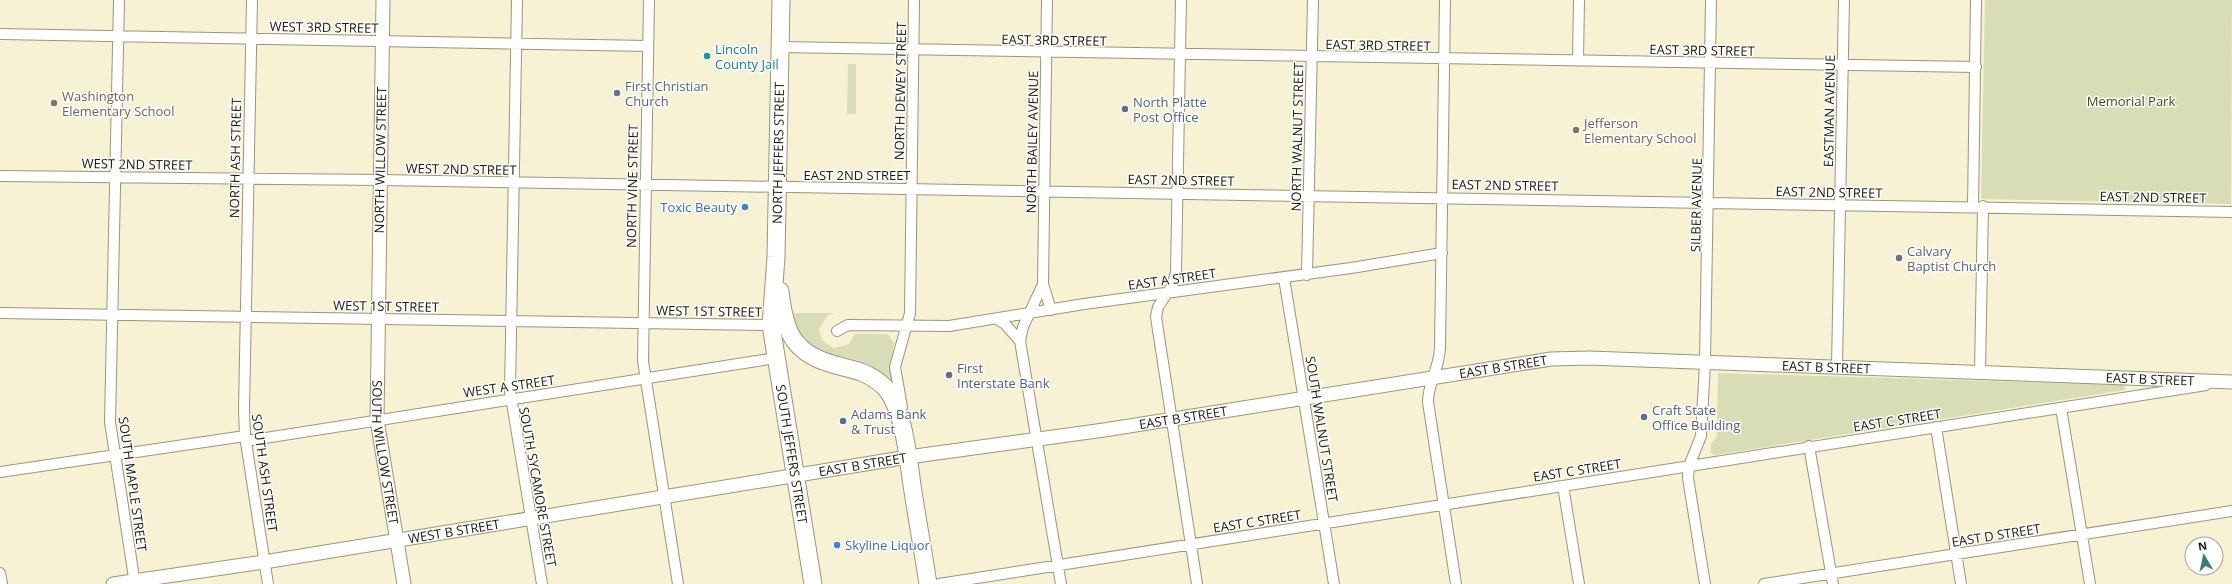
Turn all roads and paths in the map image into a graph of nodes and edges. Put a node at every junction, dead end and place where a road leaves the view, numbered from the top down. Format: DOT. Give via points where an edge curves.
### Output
graph roads {
  1 [pos="119,0"];
  2 [pos="252,0"];
  3 [pos="383,0"];
  4 [pos="517,0"];
  5 [pos="649,0"];
  6 [pos="781,0"];
  7 [pos="914,0"];
  8 [pos="1047,0"];
  9 [pos="1181,0"];
  10 [pos="1313,0"];
  11 [pos="1445,0"];
  12 [pos="1579,0"];
  13 [pos="1712,0"];
  14 [pos="1844,0"];
  15 [pos="1976,0"];
  16 [pos="0,34"];
  17 [pos="118,36"];
  18 [pos="250,38"];
  19 [pos="382,41"];
  20 [pos="516,44"];
  21 [pos="648,46"];
  22 [pos="780,47"];
  23 [pos="914,50"];
  24 [pos="1046,53"];
  25 [pos="1180,54"];
  26 [pos="1312,56"];
  27 [pos="1445,59"];
  28 [pos="1578,61"];
  29 [pos="1711,64"];
  30 [pos="1843,66"];
  31 [pos="1976,67"];
  32 [pos="0,176"];
  33 [pos="116,177"];
  34 [pos="247,178"];
  35 [pos="380,180"];
  36 [pos="512,183"];
  37 [pos="645,186"];
  38 [pos="778,188"];
  39 [pos="912,189"];
  40 [pos="1044,192"];
  41 [pos="1178,193"];
  42 [pos="1309,195"];
  43 [pos="1442,197"];
  44 [pos="1709,202"];
  45 [pos="1840,206"];
  46 [pos="1978,206"];
  47 [pos="2232,212"];
  48 [pos="1442,253"];
  49 [pos="776,257"];
  50 [pos="1307,274"];
  51 [pos="1284,278"];
  52 [pos="1043,284"];
  53 [pos="1167,293"];
  54 [pos="1051,310"];
  55 [pos="0,313"];
  56 [pos="1029,314"];
  57 [pos="113,315"];
  58 [pos="246,317"];
  59 [pos="378,319"];
  60 [pos="997,319"];
  61 [pos="511,322"];
  62 [pos="643,324"];
  63 [pos="771,325"];
  64 [pos="905,326"];
  65 [pos="837,331"];
  66 [pos="1020,341"];
  67 [pos="776,358"];
  68 [pos="1705,363"];
  69 [pos="1837,366"];
  70 [pos="1980,372"];
  71 [pos="1434,377"];
  72 [pos="645,378"];
  73 [pos="2226,382"];
  74 [pos="1304,398"];
  75 [pos="510,399"];
  76 [pos="2061,408"];
  77 [pos="1172,419"];
  78 [pos="377,420"];
  79 [pos="1936,427"];
  80 [pos="904,436"];
  81 [pos="246,439"];
  82 [pos="1036,440"];
  83 [pos="1809,446"];
  84 [pos="114,456"];
  85 [pos="908,457"];
  86 [pos="1689,466"];
  87 [pos="0,472"];
  88 [pos="795,476"];
  89 [pos="1563,486"];
  90 [pos="664,497"];
  91 [pos="1444,505"];
  92 [pos="2232,511"];
  93 [pos="531,518"];
  94 [pos="1325,523"];
  95 [pos="2082,535"];
  96 [pos="396,540"];
  97 [pos="1191,544"];
  98 [pos="1957,554"];
  99 [pos="264,562"];
  100 [pos="1057,565"];
  101 [pos="0,573"];
  102 [pos="1831,573"];
  103 [pos="134,582"];
  104 [pos="2,584"];
  105 [pos="113,584"];
  106 [pos="268,584"];
  107 [pos="404,584"];
  108 [pos="542,584"];
  109 [pos="678,584"];
  110 [pos="813,584"];
  111 [pos="928,584"];
  112 [pos="938,584"];
  113 [pos="1061,584"];
  114 [pos="1197,584"];
  115 [pos="1334,584"];
  116 [pos="1456,584"];
  117 [pos="1579,584"];
  118 [pos="1705,584"];
  119 [pos="1764,584"];
  120 [pos="1833,584"];
  121 [pos="1961,584"];
  122 [pos="2090,584"];
  1 -- 17 [label="street, SOUTH MAPLE STREET"];
  2 -- 18 [label="street, NORTH ASH STREET"];
  3 -- 19 [label="street, NORTH WILLOW STREET"];
  4 -- 20 [label="street, SOUTH SYCAMORE STREET"];
  5 -- 21 [label="street, NORTH VINE STREET"];
  6 -- 22 [label="highway, NORTH JEFFERS STREET"];
  7 -- 23 [label="street, NORTH DEWEY STREET"];
  8 -- 24 [label="street, NORTH BAILEY AVENUE"];
  9 -- 25 [label="street"];
  10 -- 26 [label="street, NORTH WALNUT STREET"];
  11 -- 27 [label="street"];
  12 -- 28 [label="street"];
  13 -- 29 [label="street, SILBER AVENUE"];
  14 -- 30 [label="street, EASTMAN AVENUE"];
  15 -- 31 [label="street"];
  16 -- 17 [label="street, WEST 3RD STREET"];
  17 -- 18 [label="street, WEST 3RD STREET"];
  17 -- 33 [label="street, SOUTH MAPLE STREET"];
  18 -- 19 [label="street, WEST 3RD STREET"];
  18 -- 34 [label="street, NORTH ASH STREET"];
  19 -- 20 [label="street, WEST 3RD STREET"];
  19 -- 35 [label="street, NORTH WILLOW STREET"];
  20 -- 21 [label="street, WEST 3RD STREET"];
  20 -- 36 [label="street, SOUTH SYCAMORE STREET"];
  21 -- 37 [label="street, NORTH VINE STREET"];
  22 -- 23 [label="street, EAST 3RD STREET"];
  22 -- 38 [label="highway, NORTH JEFFERS STREET"];
  23 -- 24 [label="street, EAST 3RD STREET"];
  23 -- 39 [label="street, NORTH DEWEY STREET"];
  24 -- 25 [label="street, EAST 3RD STREET"];
  24 -- 40 [label="street, NORTH BAILEY AVENUE"];
  25 -- 26 [label="street, EAST 3RD STREET"];
  25 -- 41 [label="street"];
  26 -- 27 [label="street, EAST 3RD STREET"];
  26 -- 42 [label="street, NORTH WALNUT STREET"];
  27 -- 28 [label="street, EAST 3RD STREET"];
  27 -- 43 [label="street"];
  28 -- 29 [label="street, EAST 3RD STREET"];
  29 -- 30 [label="street, EAST 3RD STREET"];
  29 -- 44 [label="street, SILBER AVENUE"];
  30 -- 31 [label="street, EAST 3RD STREET"];
  30 -- 45 [label="street, EASTMAN AVENUE"];
  31 -- 46 [label="street"];
  32 -- 33 [label="street, WEST 2ND STREET"];
  33 -- 34 [label="street, WEST 2ND STREET"];
  33 -- 57 [label="street, SOUTH MAPLE STREET"];
  34 -- 35 [label="street, WEST 2ND STREET"];
  34 -- 58 [label="street, NORTH ASH STREET"];
  35 -- 36 [label="street, WEST 2ND STREET"];
  35 -- 59 [label="street, NORTH WILLOW STREET"];
  36 -- 37 [label="street, WEST 2ND STREET"];
  36 -- 61 [label="street, SOUTH SYCAMORE STREET"];
  37 -- 38 [label="street, WEST 2ND STREET"];
  37 -- 62 [label="street, NORTH VINE STREET"];
  38 -- 39 [label="street, EAST 2ND STREET"];
  38 -- 49 [label="highway, NORTH JEFFERS STREET"];
  39 -- 40 [label="street, EAST 2ND STREET"];
  39 -- 64 [label="street, NORTH DEWEY STREET" via="910,313"];
  40 -- 41 [label="street, EAST 2ND STREET"];
  40 -- 52 [label="street, NORTH BAILEY AVENUE"];
  41 -- 42 [label="street, EAST 2ND STREET"];
  41 -- 53 [label="street" via="1176,272"];
  42 -- 43 [label="street, EAST 2ND STREET"];
  42 -- 50 [label="street, NORTH WALNUT STREET"];
  43 -- 44 [label="street, EAST 2ND STREET"];
  43 -- 48 [label="street"];
  44 -- 45 [label="street, EAST 2ND STREET"];
  44 -- 68 [label="street, SILBER AVENUE"];
  45 -- 46 [label="street, EAST 2ND STREET"];
  45 -- 69 [label="street, EASTMAN AVENUE"];
  46 -- 47 [label="street, EAST 2ND STREET"];
  46 -- 70 [label="street"];
  48 -- 50 [label="street, EAST A STREET"];
  48 -- 71 [label="street" via="1439,360"];
  49 -- 63 [label="highway, NORTH JEFFERS STREET"];
  49 -- 80 [label="highway, NORTH JEFFERS STREET" via="784,321 793,339 800,348 819,360 869,376 882,385 892,400"];
  50 -- 51 [label="street, EAST A STREET"];
  51 -- 53 [label="street, EAST A STREET"];
  51 -- 74 [label="street, SOUTH WALNUT STREET"];
  52 -- 54 [label="street, NORTH BAILEY AVENUE"];
  52 -- 56 [label="street, NORTH BAILEY AVENUE"];
  53 -- 54 [label="street, EAST A STREET"];
  53 -- 77 [label="street" via="1158,307 1156,317"];
  54 -- 56 [label="street, EAST A STREET"];
  55 -- 57 [label="street, WEST 1ST STREET"];
  56 -- 60 [label="street, EAST A STREET"];
  56 -- 66 [label="street, NORTH BAILEY AVENUE"];
  57 -- 58 [label="street, WEST 1ST STREET"];
  57 -- 84 [label="street, SOUTH MAPLE STREET" via="110,422"];
  58 -- 59 [label="street, WEST 1ST STREET"];
  58 -- 81 [label="street, SOUTH ASH STREET"];
  59 -- 61 [label="street, WEST 1ST STREET"];
  59 -- 78 [label="street, SOUTH WILLOW STREET"];
  60 -- 64 [label="street, EAST A STREET" via="949,326"];
  60 -- 66 [label="street" via="1006,324"];
  61 -- 62 [label="street, WEST 1ST STREET"];
  61 -- 75 [label="street, SOUTH SYCAMORE STREET"];
  62 -- 63 [label="street, WEST 1ST STREET"];
  62 -- 72 [label="street, NORTH VINE STREET"];
  63 -- 67 [label="highway, SOUTH JEFFERS STREET"];
  64 -- 65 [label="street, EAST A STREET" via="848,325"];
  64 -- 80 [label="street, NORTH DEWEY STREET" via="895,367 906,428"];
  66 -- 82 [label="street"];
  67 -- 72 [label="street, WEST A STREET"];
  67 -- 88 [label="highway, SOUTH JEFFERS STREET"];
  68 -- 69 [label="street, EAST B STREET"];
  68 -- 71 [label="street, EAST B STREET" via="1589,358 1550,359"];
  68 -- 86 [label="street, SILBER AVENUE" via="1701,436"];
  69 -- 70 [label="street, EAST B STREET"];
  70 -- 73 [label="street, EAST B STREET"];
  71 -- 74 [label="street, EAST B STREET"];
  71 -- 91 [label="street" via="1428,388 1428,402"];
  72 -- 75 [label="street, WEST A STREET"];
  72 -- 90 [label="street, NORTH VINE STREET"];
  73 -- 76 [label="street, EAST C STREET"];
  74 -- 77 [label="street, EAST B STREET"];
  74 -- 94 [label="street, SOUTH WALNUT STREET"];
  75 -- 78 [label="street, WEST A STREET"];
  75 -- 93 [label="street, SOUTH SYCAMORE STREET"];
  76 -- 79 [label="street, EAST C STREET"];
  76 -- 95 [label="street"];
  77 -- 82 [label="street, EAST B STREET"];
  77 -- 97 [label="street"];
  78 -- 81 [label="street, WEST A STREET"];
  78 -- 96 [label="street, SOUTH WILLOW STREET"];
  79 -- 83 [label="street, EAST C STREET"];
  79 -- 98 [label="street"];
  80 -- 85 [label="highway, NORTH JEFFERS STREET"];
  81 -- 84 [label="street, WEST A STREET"];
  81 -- 99 [label="street, SOUTH ASH STREET"];
  82 -- 85 [label="street, EAST B STREET"];
  82 -- 100 [label="street"];
  83 -- 86 [label="street, EAST C STREET"];
  83 -- 102 [label="street"];
  84 -- 87 [label="street, WEST A STREET"];
  84 -- 103 [label="street, SOUTH MAPLE STREET"];
  85 -- 88 [label="street, EAST B STREET"];
  85 -- 111 [label="highway, NORTH JEFFERS STREET"];
  86 -- 89 [label="street, EAST C STREET"];
  86 -- 118 [label="street" via="1688,478"];
  88 -- 90 [label="street, WEST B STREET"];
  88 -- 110 [label="highway, SOUTH JEFFERS STREET"];
  89 -- 91 [label="street, EAST C STREET"];
  89 -- 117 [label="street"];
  90 -- 93 [label="street, WEST B STREET"];
  90 -- 109 [label="street, NORTH VINE STREET"];
  91 -- 94 [label="street, EAST C STREET"];
  91 -- 116 [label="street"];
  92 -- 95 [label="street, EAST D STREET"];
  93 -- 96 [label="street, WEST B STREET"];
  93 -- 108 [label="street, SOUTH SYCAMORE STREET"];
  94 -- 97 [label="street, EAST C STREET"];
  94 -- 115 [label="street, SOUTH WALNUT STREET"];
  95 -- 98 [label="street, EAST D STREET"];
  95 -- 122 [label="street"];
  96 -- 99 [label="street, WEST B STREET"];
  96 -- 107 [label="street, SOUTH WILLOW STREET"];
  97 -- 100 [label="street, EAST C STREET"];
  97 -- 114 [label="street"];
  98 -- 102 [label="street, EAST D STREET"];
  98 -- 121 [label="street"];
  99 -- 103 [label="street, WEST B STREET"];
  99 -- 106 [label="street, SOUTH ASH STREET"];
  100 -- 112 [label="street, EAST C STREET"];
  100 -- 113 [label="street"];
  101 -- 104 [label="street"];
  102 -- 119 [label="street, EAST D STREET"];
  102 -- 120 [label="street"];
  103 -- 105 [label="street, WEST B STREET"];
}
